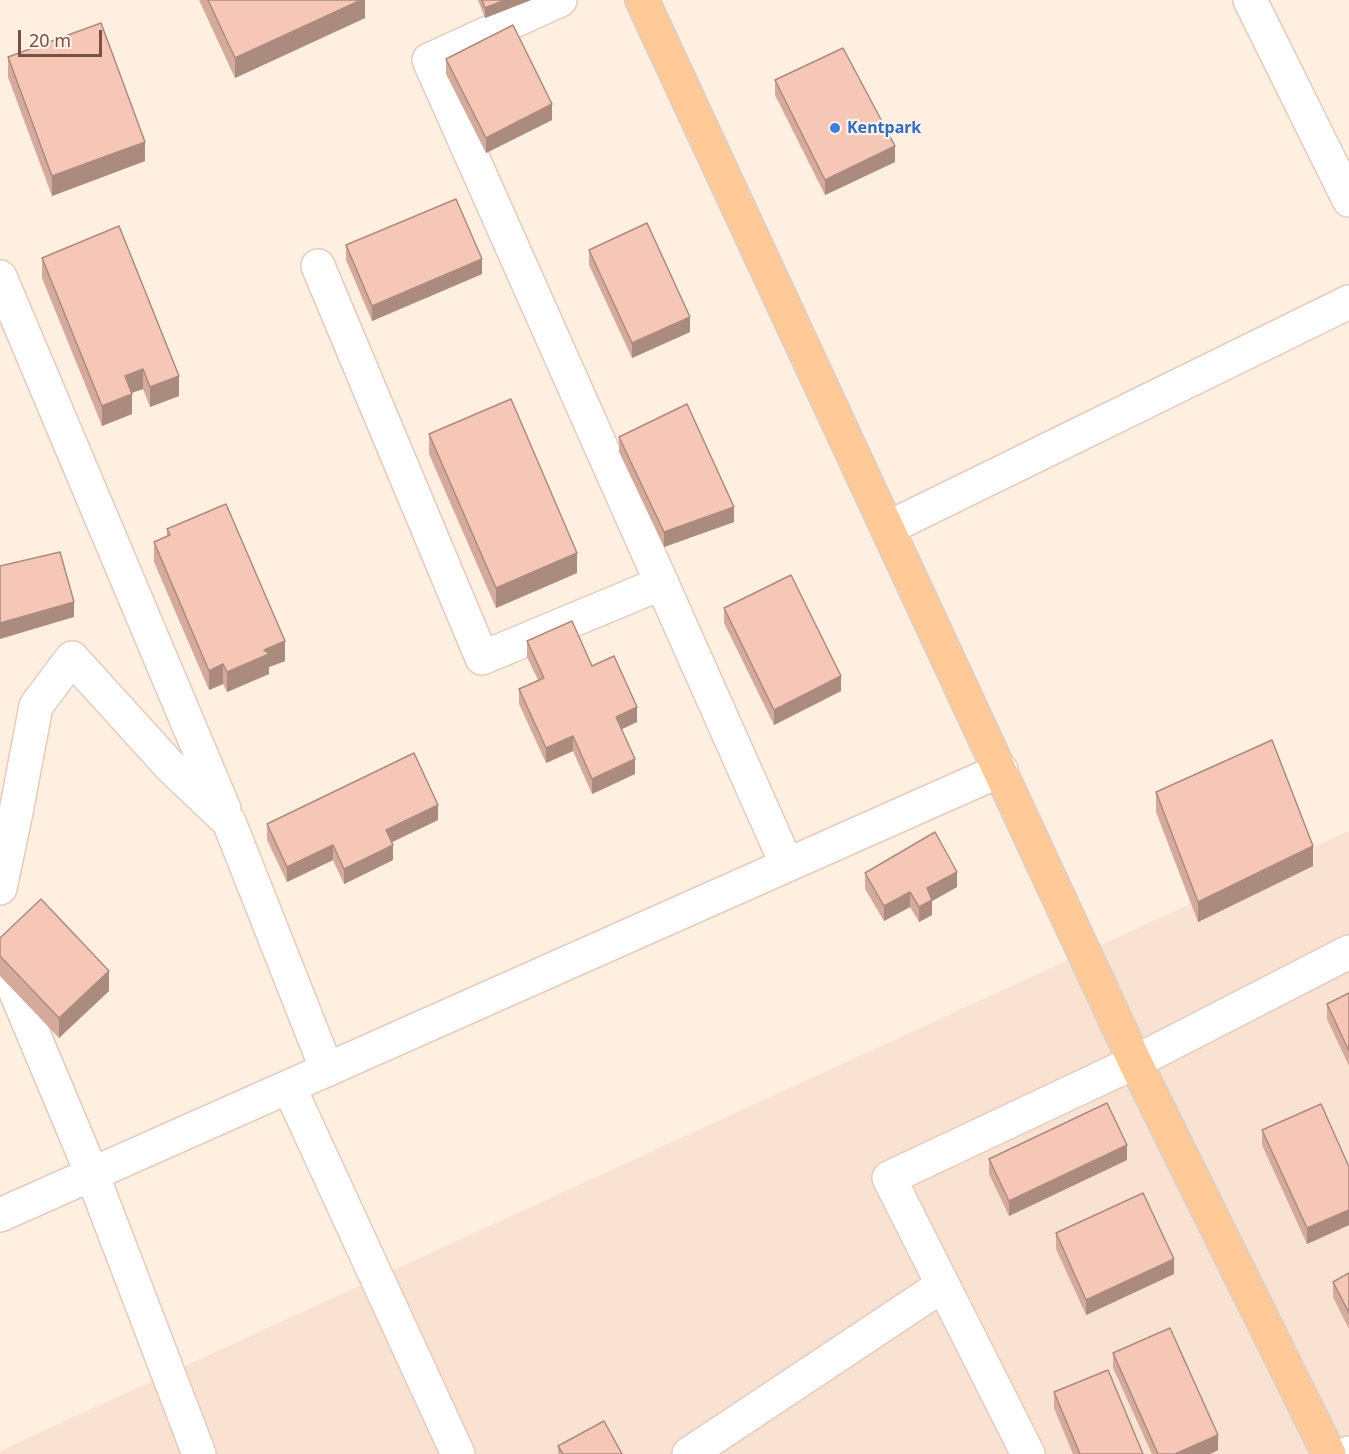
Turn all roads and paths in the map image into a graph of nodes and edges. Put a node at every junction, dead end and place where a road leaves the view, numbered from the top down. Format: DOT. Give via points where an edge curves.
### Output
graph roads {
  1 [pos="560,0"];
  2 [pos="642,0"];
  3 [pos="1250,0"];
  4 [pos="1349,200"];
  5 [pos="318,266"];
  6 [pos="0,277"];
  7 [pos="1349,302"];
  8 [pos="888,528"];
  9 [pos="662,583"];
  10 [pos="1001,770"];
  11 [pos="229,822"];
  12 [pos="787,865"];
  13 [pos="0,888"];
  14 [pos="1349,952"];
  15 [pos="0,954"];
  16 [pos="1135,1062"];
  17 [pos="327,1070"];
  18 [pos="289,1087"];
  19 [pos="92,1174"];
  20 [pos="0,1215"];
  21 [pos="944,1285"];
  22 [pos="199,1454"];
  23 [pos="458,1454"];
  24 [pos="689,1454"];
  25 [pos="1028,1454"];
  26 [pos="1329,1454"];
  1 -- 9 [label="street" via="429,60"];
  2 -- 8 [label="main road"];
  3 -- 4 [label="street"];
  5 -- 9 [label="street" via="482,658"];
  6 -- 11 [label="street"];
  7 -- 8 [label="street"];
  8 -- 10 [label="main road"];
  9 -- 12 [label="street"];
  10 -- 12 [label="street"];
  10 -- 16 [label="main road"];
  11 -- 13 [label="street" via="170,766 72,658 36,706"];
  11 -- 17 [label="street"];
  12 -- 17 [label="street"];
  14 -- 16 [label="street"];
  15 -- 19 [label="street"];
  16 -- 21 [label="street" via="889,1178"];
  16 -- 26 [label="main road"];
  17 -- 18 [label="street"];
  18 -- 19 [label="street"];
  18 -- 23 [label="street"];
  19 -- 20 [label="street"];
  19 -- 22 [label="street"];
  21 -- 24 [label="street"];
  21 -- 25 [label="street"];
}
